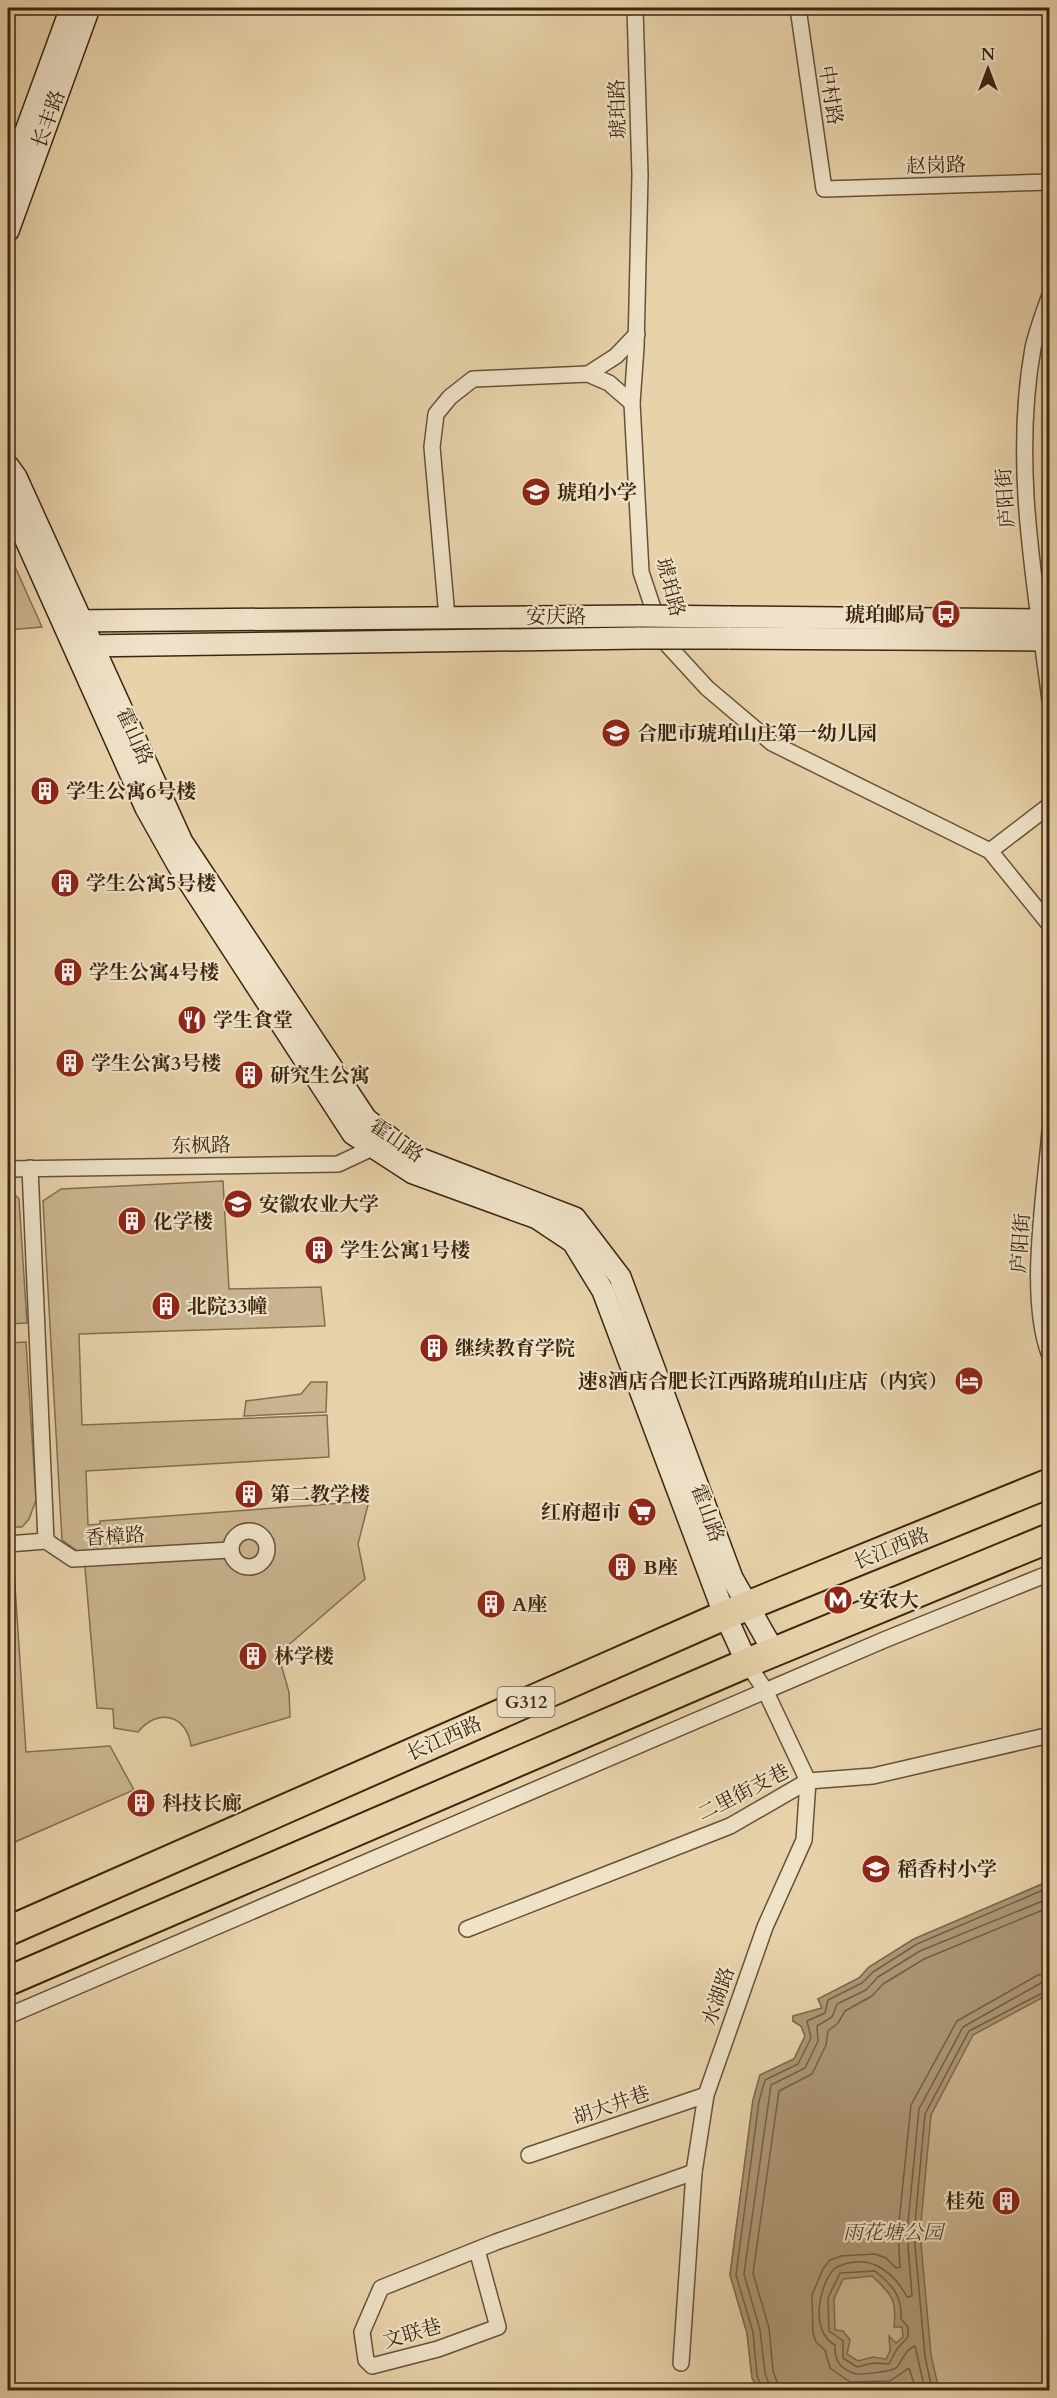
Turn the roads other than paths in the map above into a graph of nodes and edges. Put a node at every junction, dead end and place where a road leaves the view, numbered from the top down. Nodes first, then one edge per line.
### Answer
1 (71, 8) edge
2 (89, 8) edge
3 (635, 8) edge
4 (798, 8) edge
5 (8, 180) edge
6 (1050, 182) edge
7 (824, 189) joint
8 (8, 231) edge
9 (1050, 295) edge
10 (637, 334) junction
11 (588, 374) junction
12 (632, 403) junction
13 (8, 455) edge
14 (12, 472) edge
15 (8, 500) edge
16 (447, 617) junction
17 (72, 621) junction
18 (728, 627) junction
19 (1045, 630) edge
20 (95, 646) junction
21 (74, 647) junction
22 (1050, 700) edge
23 (1050, 805) edge
24 (990, 851) junction
25 (1050, 926) edge
26 (1050, 1131) edge
27 (382, 1143) junction
28 (30, 1168) junction
29 (8, 1169) edge
30 (1050, 1356) edge
31 (1050, 1474) edge
32 (1050, 1483) edge
33 (1050, 1538) edge
34 (46, 1541) junction
35 (8, 1544) edge
36 (230, 1550) dead end
37 (1050, 1574) edge
38 (735, 1607) junction
39 (774, 1652) junction
40 (747, 1663) junction
41 (765, 1690) junction
42 (1050, 1735) edge
43 (808, 1781) junction
44 (8, 1916) edge
45 (467, 1929) dead end
46 (8, 1930) edge
47 (8, 1981) edge
48 (8, 2016) edge
49 (706, 2095) junction
50 (529, 2155) dead end
51 (694, 2172) junction
52 (477, 2250) junction
53 (681, 2363) dead end

1 - 5 main road, 长丰路
2 - 8 main road, 长丰路
3 - 10 street, 琥珀路
4 - 7 street, 中村路
6 - 7 street, 赵岗路
9 - 19 street, 庐阳街
10 - 11 street
10 - 12 street, 琥珀路
11 - 12 street
11 - 16 street
12 - 24 street, 琥珀路
13 - 14 main road, 霍山路
14 - 17 main road, 霍山路
15 - 17 main road, 霍山路
16 - 17 main road, 安庆路
16 - 18 main road, 安庆路, bridge
17 - 20 main road, 霍山路
17 - 21 main road, 霍山路
18 - 19 main road, 安庆路
18 - 20 main road, 安庆路, bridge
19 - 22 street, 庐阳街
20 - 21 main road, 安庆路
20 - 27 main road, 霍山路
21 - 27 main road, 霍山路
23 - 24 street
24 - 25 street
26 - 30 street, 庐阳街
27 - 28 street, 东枫路
27 - 38 main road, 霍山路
28 - 29 street, 东枫路
28 - 34 street
31 - 38 street
32 - 38 highway, 长江西路 / G312
33 - 39 highway, G312
34 - 35 street
34 - 36 street, 香樟路
37 - 41 street
38 - 39 main road, 霍山路
38 - 40 main road, 霍山路
38 - 44 street
38 - 46 highway, 长江西路 / G312
39 - 40 highway, G312
40 - 41 street, 水湖路
40 - 47 highway, G312
41 - 43 street, 水湖路
41 - 48 street
42 - 43 street, 二里街支巷
43 - 45 street, 二里街支巷
43 - 49 street, 水湖路
49 - 50 street, 胡大井巷
49 - 51 street, 水湖路
51 - 52 street, 文联巷
51 - 53 street, 水湖路
52 - 52 street, 文联巷

